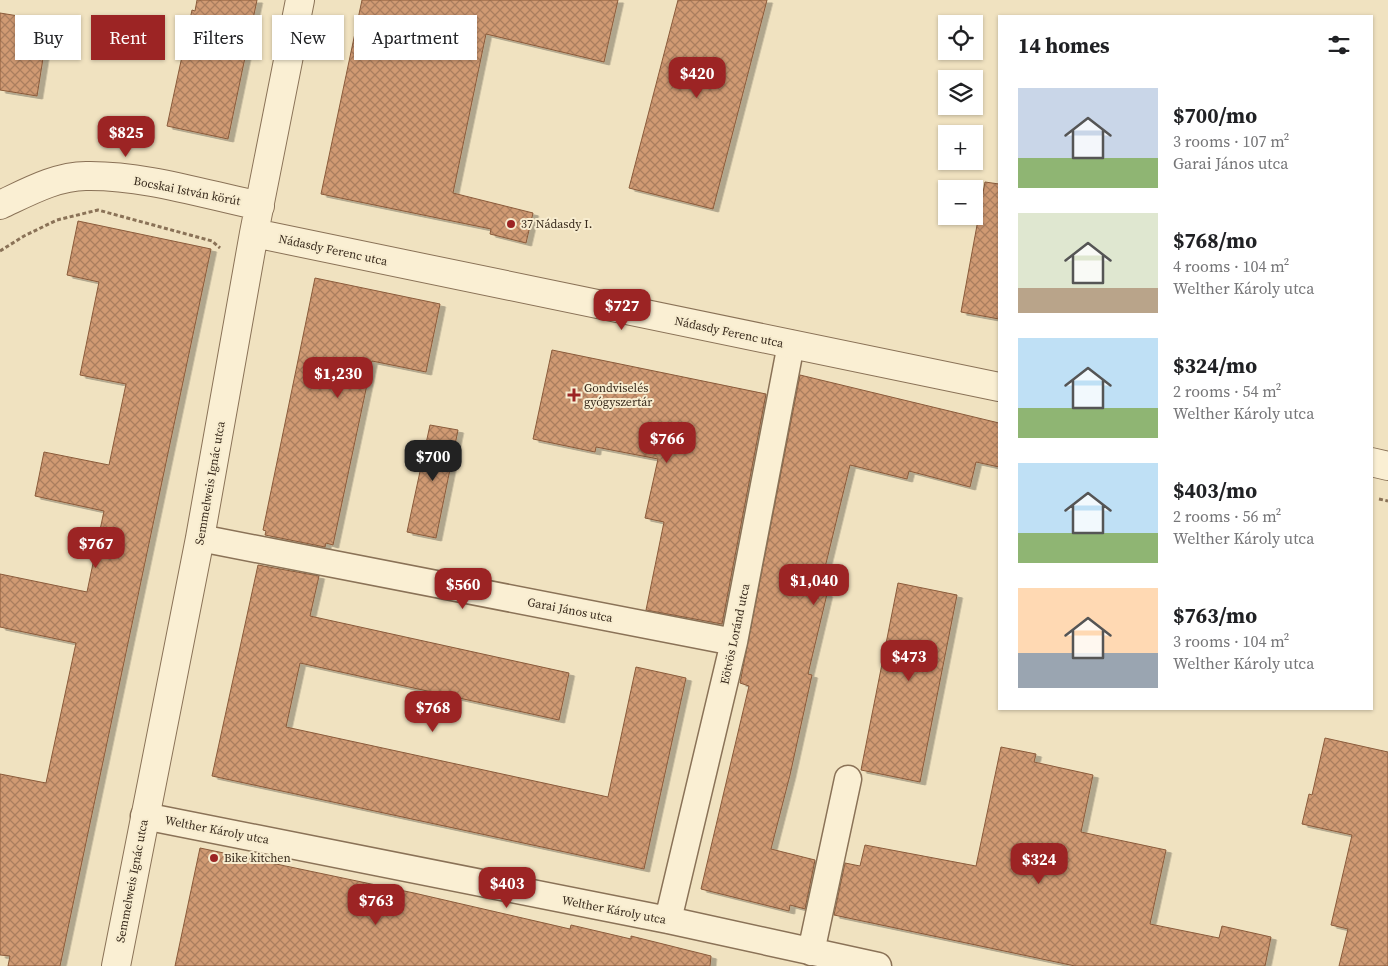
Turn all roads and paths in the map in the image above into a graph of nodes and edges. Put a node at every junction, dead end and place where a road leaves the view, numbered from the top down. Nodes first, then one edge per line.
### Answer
1 (300, 0) edge
2 (0, 205) edge
3 (260, 206) junction
4 (254, 233) junction
5 (791, 344) junction
6 (998, 387) edge
7 (1373, 462) edge
8 (1388, 466) edge
9 (200, 538) junction
10 (734, 642) junction
11 (848, 779) dead end
12 (144, 816) junction
13 (668, 920) junction
14 (811, 952) junction
15 (116, 966) edge
16 (878, 966) edge

1 - 3 street, Semmelweis Ignác utca
2 - 3 street, Bocskai István körút
3 - 4 street, Semmelweis Ignác utca
4 - 5 street, Nádasdy Ferenc utca
4 - 9 street, Semmelweis Ignác utca
5 - 6 street, Nádasdy Ferenc utca
5 - 10 street, Eötvös Loránd utca
7 - 8 street
9 - 10 street, Garai János utca
9 - 12 street, Semmelweis Ignác utca
10 - 13 street, Eötvös Loránd utca
11 - 14 street
12 - 13 street, Welther Károly utca
12 - 15 street, Semmelweis Ignác utca
13 - 14 street, Welther Károly utca
14 - 16 street, Welther Károly utca

